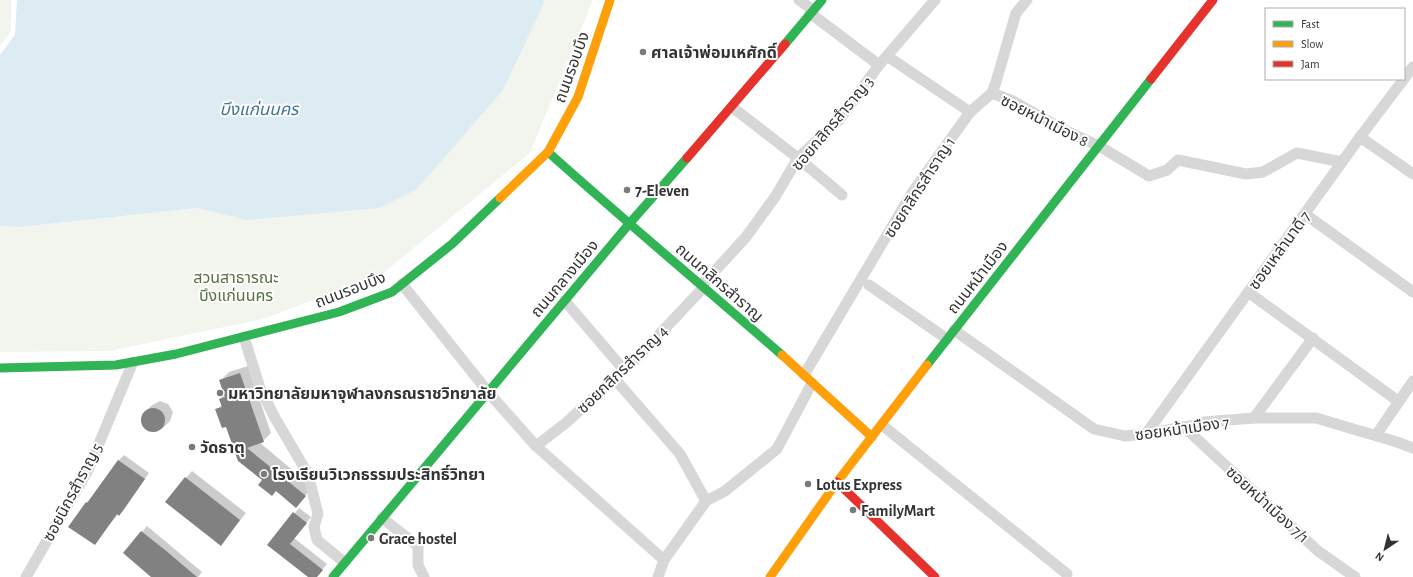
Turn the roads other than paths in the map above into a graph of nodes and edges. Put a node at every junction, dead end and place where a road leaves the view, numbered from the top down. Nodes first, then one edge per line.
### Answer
1 (610, 0) edge
2 (799, 0) edge
3 (822, 0) edge
4 (935, 0) edge
5 (1027, 0) edge
6 (1213, 0) edge
7 (812, 12) junction
8 (887, 56) junction
9 (879, 65) junction
10 (1413, 67) edge
11 (1405, 78) edge
12 (1403, 80) edge
13 (992, 93) junction
14 (732, 107) junction
15 (970, 112) junction
16 (1360, 137) junction
17 (1098, 146) junction
18 (548, 152) junction
19 (798, 158) junction
20 (1342, 162) junction
21 (1413, 174) edge
22 (842, 195) dead end
23 (1305, 214) junction
24 (629, 224) junction
25 (402, 284) junction
26 (868, 285) dead end
27 (703, 286) junction
28 (1248, 292) junction
29 (1413, 292) edge
30 (564, 301) junction
31 (954, 330) junction
32 (244, 337) junction
33 (1313, 338) junction
34 (947, 339) junction
35 (133, 362) junction
36 (0, 368) edge
37 (624, 370) junction
38 (614, 378) junction
39 (808, 379) junction
40 (1413, 381) edge
41 (488, 392) junction
42 (1398, 401) junction
43 (1254, 418) junction
44 (882, 425) junction
45 (1184, 427) junction
46 (1146, 434) junction
47 (1376, 435) junction
48 (872, 437) junction
49 (536, 446) junction
50 (1413, 448) edge
51 (837, 482) junction
52 (706, 501) junction
53 (382, 518) junction
54 (664, 560) junction
55 (344, 562) junction
56 (1067, 574) dead end
57 (773, 576) edge
58 (26, 577) edge
59 (333, 577) edge
60 (424, 577) edge
61 (658, 577) edge
62 (935, 577) edge
63 (1355, 577) edge

1 - 18 street, ถนนรอบบึง
2 - 7 street
3 - 7 street, ถนนกลางเมือง
4 - 8 street, ซอยกสิกรสำราญ 3
5 - 13 street
6 - 17 street, ถนนหน้าเมือง
7 - 9 street
7 - 14 street, ถนนกลางเมือง
8 - 9 street, ซอยกสิกรสำราญ 3
8 - 15 street
9 - 19 street, ซอยกสิกรสำราญ 3
10 - 11 street, ซอยเหล่านาดี 7
12 - 16 street, ซอยเหล่านาดี 7
13 - 15 street, ซอยกสิกรสำราญ 1
13 - 17 street, ซอยหน้าเมือง 8
14 - 19 street
14 - 24 street, ถนนกลางเมือง
15 - 39 street, ซอยกสิกรสำราญ 1
16 - 20 street, ซอยเหล่านาดี 7
16 - 21 street
17 - 20 street, ซอยหน้าเมือง 8
17 - 31 street, ถนนหน้าเมือง
18 - 24 street, ถนนกสิกรสำราญ
18 - 25 street, ถนนรอบบึง
19 - 22 street
19 - 27 street, ซอยกสิกรสำราญ 3
20 - 23 street, ซอยเหล่านาดี 7
23 - 28 street, ซอยเหล่านาดี 7
23 - 29 street
24 - 27 street, ถนนกสิกรสำราญ
24 - 30 street, ถนนกลางเมือง
25 - 32 street, ถนนรอบบึง
25 - 41 street
26 - 34 street
27 - 37 street, ซอยกสิกรสำราญ 4
27 - 39 street, ถนนกสิกรสำราญ
28 - 33 street
28 - 46 street, ซอยเหล่านาดี 7
30 - 37 street
30 - 41 street, ถนนกลางเมือง
31 - 34 street, ถนนหน้าเมือง
31 - 46 street, ซอยหน้าเมือง 7
32 - 35 street, ถนนรอบบึง
32 - 55 street
33 - 42 street
33 - 43 street
34 - 44 street, ถนนหน้าเมือง
35 - 36 street, ถนนรอบบึง
35 - 58 street, ซอยนิกรสำราญ 5
37 - 38 street, ซอยกสิกรสำราญ 4
38 - 49 street, ซอยกสิกรสำราญ 4
38 - 52 street
39 - 48 street, ถนนกสิกรสำราญ
39 - 52 street, ซอยกสิกรสำราญ 1
40 - 42 street
41 - 49 street
41 - 53 street, ถนนกลางเมือง
42 - 47 street
43 - 45 street, ซอยหน้าเมือง 7
43 - 47 street, ซอยหน้าเมือง 7
44 - 48 street, ถนนหน้าเมือง
44 - 56 street
45 - 46 street, ซอยหน้าเมือง 7
45 - 63 street, ซอยหน้าเมือง 7/1
47 - 50 street, ซอยหน้าเมือง 7
48 - 51 street, ถนนหน้าเมือง
49 - 54 street
51 - 57 street, ถนนหน้าเมือง
51 - 62 street
52 - 54 street
53 - 55 street, ถนนกลางเมือง
53 - 60 street
54 - 61 street
55 - 59 street, ถนนกลางเมือง

